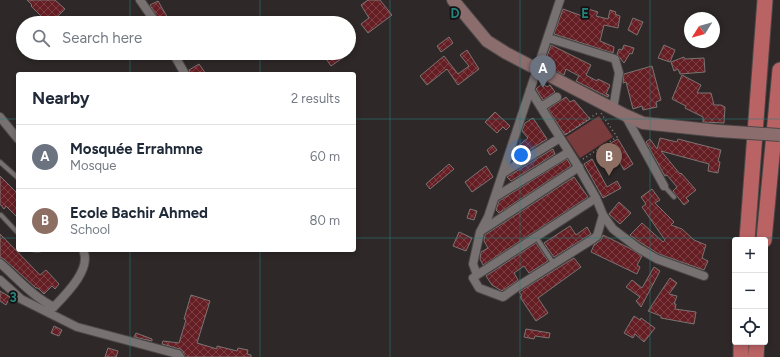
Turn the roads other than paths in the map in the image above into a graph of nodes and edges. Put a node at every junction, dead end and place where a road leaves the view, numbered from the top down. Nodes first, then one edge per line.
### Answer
1 (140, 0) edge
2 (453, 0) edge
3 (560, 0) edge
4 (765, 0) edge
5 (151, 16) edge
6 (548, 38) junction
7 (177, 60) edge
8 (537, 69) junction
9 (780, 70) edge
10 (184, 72) edge
11 (530, 90) junction
12 (557, 97) dead end
13 (541, 107) junction
14 (613, 109) junction
15 (625, 115) junction
16 (0, 117) edge
17 (780, 135) edge
18 (16, 137) edge
19 (560, 138) junction
20 (569, 152) junction
21 (0, 162) edge
22 (577, 165) junction
23 (503, 173) junction
24 (16, 176) edge
25 (664, 186) joint
26 (495, 196) junction
27 (674, 197) dead end
28 (596, 198) junction
29 (1, 215) edge
30 (603, 215) junction
31 (16, 231) edge
32 (480, 232) junction
33 (536, 237) junction
34 (747, 237) edge
35 (764, 237) edge
36 (84, 252) edge
37 (0, 263) edge
38 (554, 264) junction
39 (477, 275) junction
40 (704, 276) dead end
41 (0, 280) edge
42 (52, 310) junction
43 (741, 345) edge
44 (757, 345) edge
45 (180, 357) edge
46 (740, 357) edge
47 (756, 357) edge

1 - 5 street
2 - 8 main road
3 - 6 street
4 - 34 highway
6 - 8 street
6 - 14 street
7 - 10 street
8 - 11 street
8 - 14 main road
9 - 35 highway
11 - 13 street
11 - 23 street
12 - 13 street
13 - 19 street
14 - 15 main road
15 - 17 main road, bridge
15 - 25 street
16 - 18 street
19 - 20 street
19 - 23 street
20 - 22 street
20 - 26 street
21 - 24 lane
22 - 28 street
22 - 32 street
23 - 26 street
25 - 27 lane
26 - 32 street
28 - 30 street
28 - 33 street
29 - 31 lane
30 - 38 street
30 - 40 street
32 - 39 street
33 - 38 lane
33 - 39 street
36 - 42 street
37 - 42 street
38 - 39 street
41 - 42 street
42 - 45 street
43 - 46 highway
44 - 47 highway

